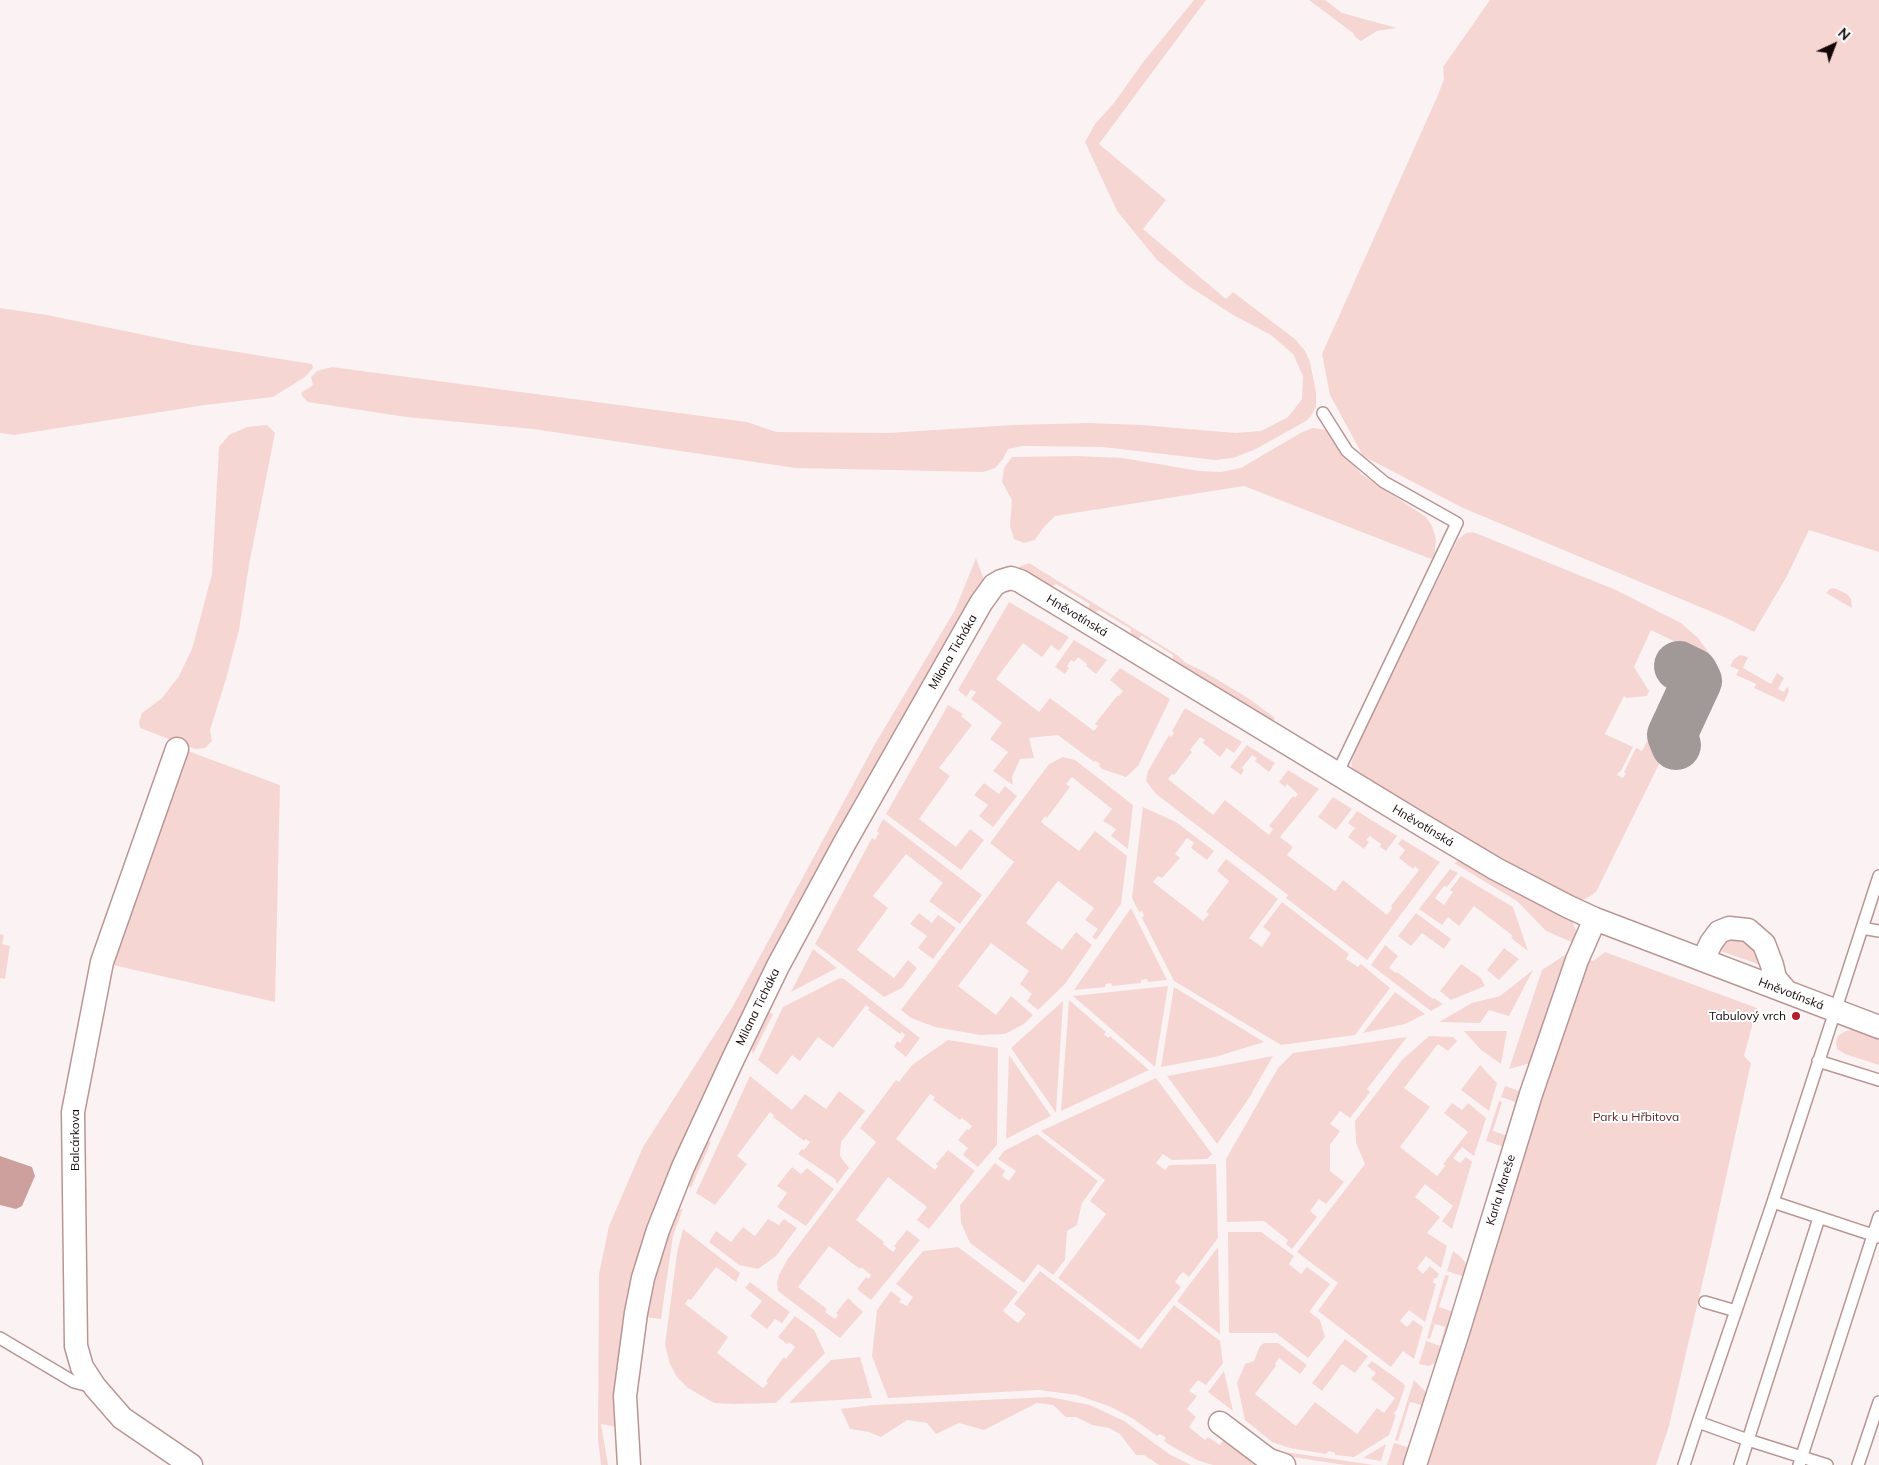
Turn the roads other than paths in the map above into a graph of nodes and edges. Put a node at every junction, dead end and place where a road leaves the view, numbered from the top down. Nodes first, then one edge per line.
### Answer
1 (1323, 413) dead end
2 (994, 584) joint
3 (177, 749) dead end
4 (1337, 774) junction
5 (1879, 876) edge
6 (1595, 918) junction
7 (1862, 928) junction
8 (1879, 931) edge
9 (1703, 960) junction
10 (1786, 991) junction
11 (1834, 1010) junction
12 (1879, 1027) edge
13 (1818, 1062) junction
14 (1879, 1080) edge
15 (1773, 1202) junction
16 (1879, 1217) edge
17 (1819, 1218) junction
18 (1876, 1236) edge
19 (1705, 1302) dead end
20 (1736, 1311) junction
21 (0, 1338) edge
22 (95, 1387) junction
23 (1879, 1402) edge
24 (1698, 1422) junction
25 (1220, 1423) dead end
26 (1748, 1440) junction
27 (1800, 1461) edge
28 (191, 1465) edge
29 (628, 1465) edge
30 (1284, 1465) edge
31 (1416, 1465) edge
32 (1684, 1465) edge
33 (1740, 1465) edge
34 (1827, 1465) edge
35 (1858, 1465) edge

1 - 4 lane
2 - 4 street, Hněvotínská
2 - 29 street, Milana Ticháka
3 - 22 street, Balcárkova
4 - 6 street, Hněvotínská
5 - 7 lane
6 - 9 street, Hněvotínská
6 - 31 street, Karla Mareše
7 - 8 lane
7 - 11 lane
9 - 10 street, Hněvotínská
9 - 10 street
10 - 11 street, Hněvotínská
11 - 12 street, Hněvotínská
11 - 13 lane
13 - 14 lane
13 - 15 lane
15 - 17 lane
15 - 20 lane
16 - 18 lane
17 - 18 lane
17 - 26 lane
18 - 27 lane
19 - 20 lane
20 - 24 lane
21 - 22 lane
22 - 28 street, Balcárkova
23 - 35 lane
24 - 26 lane
24 - 32 lane
25 - 30 street
26 - 27 lane
26 - 33 lane
27 - 34 lane

